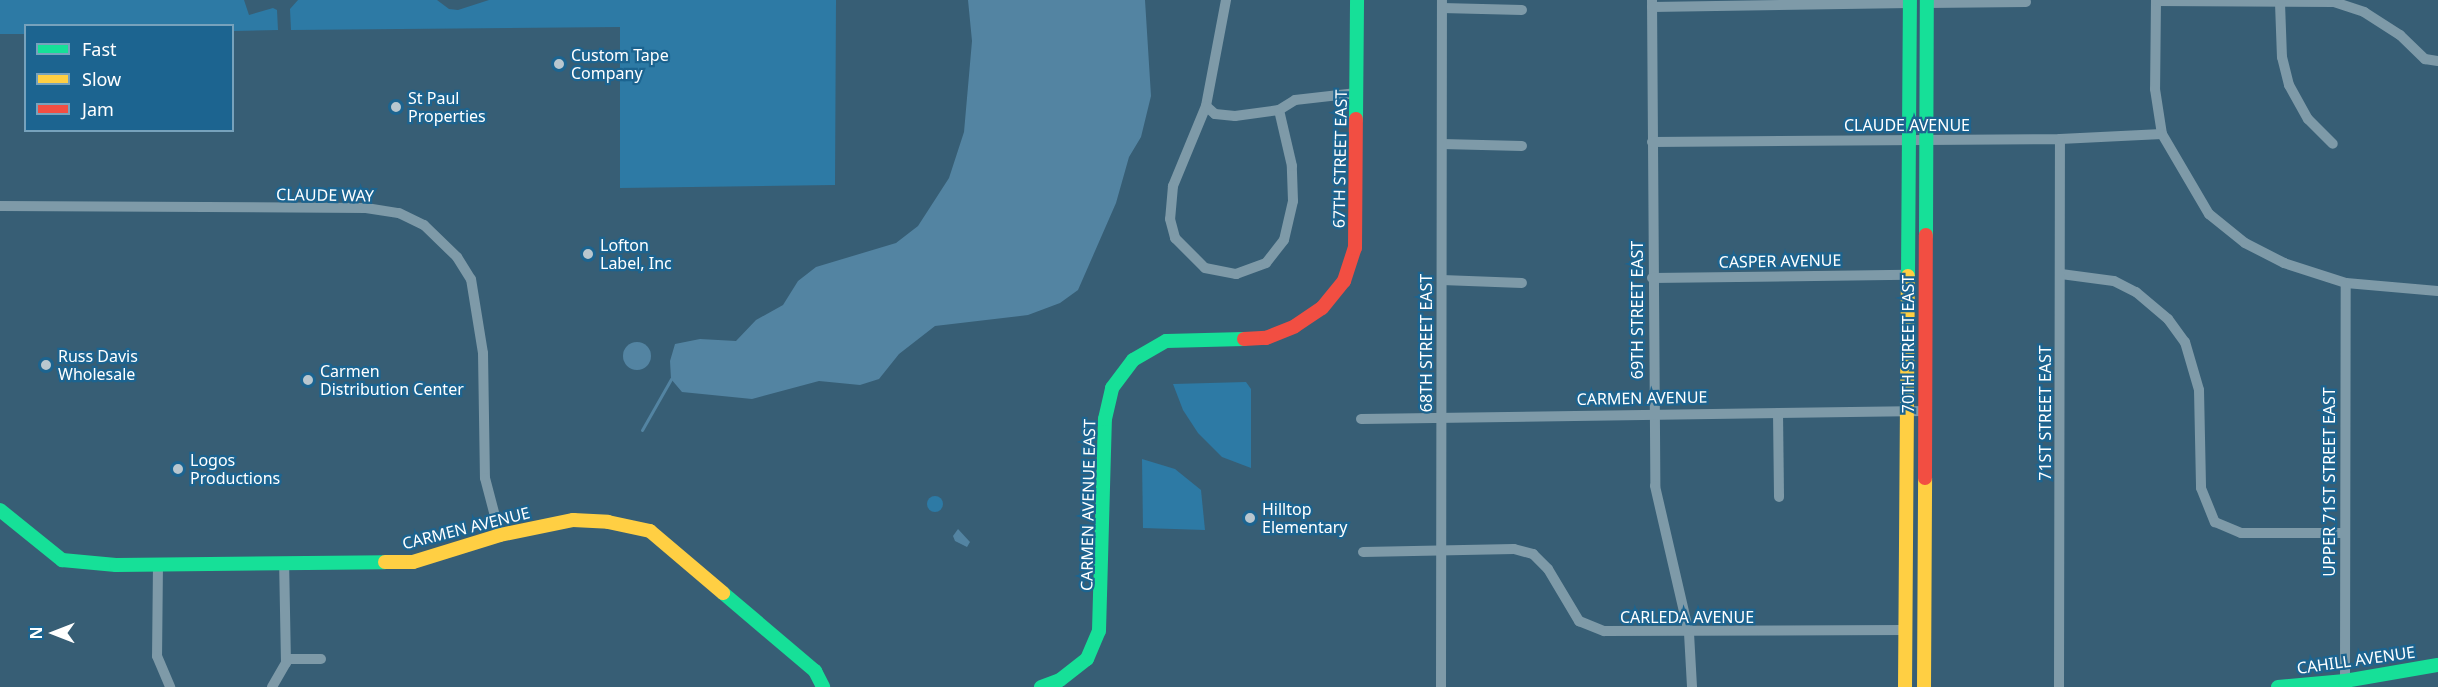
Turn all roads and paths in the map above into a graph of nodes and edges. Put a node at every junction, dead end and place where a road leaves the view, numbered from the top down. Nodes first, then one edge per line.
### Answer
1 (1226, 0) edge
2 (1358, 0) edge
3 (1927, 1) edge
4 (2156, 1) edge
5 (1910, 2) edge
6 (2026, 2) dead end
7 (2280, 3) junction
8 (1442, 4) edge
9 (1652, 4) edge
10 (1521, 10) dead end
11 (2438, 61) edge
12 (1357, 93) junction
13 (1206, 106) junction
14 (1279, 110) junction
15 (2162, 134) junction
16 (2060, 139) junction
17 (1909, 140) junction
18 (1924, 140) junction
19 (1652, 142) junction
20 (1442, 144) junction
21 (2333, 144) dead end
22 (1522, 146) dead end
23 (0, 206) edge
24 (2061, 274) junction
25 (1908, 275) junction
26 (1652, 278) junction
27 (1442, 280) junction
28 (1521, 283) dead end
29 (2346, 283) junction
30 (2438, 291) edge
31 (1322, 308) joint
32 (1908, 411) junction
33 (1924, 411) junction
34 (1778, 413) junction
35 (1652, 415) junction
36 (1441, 417) junction
37 (1361, 419) dead end
38 (1779, 497) dead end
39 (0, 510) edge
40 (2343, 534) junction
41 (500, 535) junction
42 (1441, 549) junction
43 (1363, 552) dead end
44 (284, 563) junction
45 (159, 564) junction
46 (1905, 630) junction
47 (1689, 633) junction
48 (286, 659) junction
49 (321, 659) dead end
50 (2438, 665) edge
51 (2345, 681) junction
52 (170, 687) edge
53 (272, 687) edge
54 (823, 687) edge
55 (1041, 687) edge
56 (1441, 687) edge
57 (1692, 687) edge
58 (1905, 687) edge
59 (1924, 687) edge
60 (2059, 687) edge
61 (2278, 687) edge

1 - 13 street
2 - 12 street, 67TH STREET EAST
3 - 6 street
3 - 18 street, 70TH STREET EAST
4 - 7 street
4 - 15 street
5 - 9 street
5 - 17 street, 70TH STREET EAST
7 - 11 street
7 - 21 street
8 - 10 street
8 - 20 street, 68TH STREET EAST
9 - 19 street, 69TH STREET EAST
12 - 14 street
12 - 31 street, 67TH STREET EAST
13 - 14 street
13 - 14 street
15 - 16 street, CLAUDE AVENUE
15 - 29 street
16 - 18 street, CLAUDE AVENUE
16 - 24 street, 71ST STREET EAST
17 - 18 street, CLAUDE AVENUE
17 - 19 street, CLAUDE AVENUE
17 - 25 street, 70TH STREET EAST
18 - 33 street, 70TH STREET EAST
19 - 26 street, 69TH STREET EAST
20 - 22 street
20 - 27 street, 68TH STREET EAST
23 - 41 street, CLAUDE WAY
24 - 40 street
24 - 60 street, 71ST STREET EAST
25 - 26 street, CASPER AVENUE
25 - 32 street, 70TH STREET EAST
26 - 35 street, 69TH STREET EAST
27 - 28 street
27 - 36 street, 68TH STREET EAST
29 - 30 street
29 - 40 street, UPPER 71ST STREET EAST
31 - 55 street, CARMEN AVENUE EAST
32 - 33 street, CARMEN AVENUE
32 - 34 street, CARMEN AVENUE
32 - 46 street, 70TH STREET EAST
33 - 59 street, 70TH STREET EAST
34 - 35 street, CARMEN AVENUE
34 - 38 street
35 - 36 street, CARMEN AVENUE
35 - 47 street, 69TH STREET EAST
36 - 37 street, CARMEN AVENUE
36 - 42 street, 68TH STREET EAST
39 - 45 street, CARMEN AVENUE
40 - 51 street, UPPER 71ST STREET EAST
41 - 44 street, CARMEN AVENUE
41 - 54 street, CARMEN AVENUE
42 - 43 street, CARLEDA AVENUE
42 - 47 street, CARLEDA AVENUE
42 - 56 street, 68TH STREET EAST
44 - 45 street, CARMEN AVENUE
44 - 48 street
45 - 52 street
46 - 47 street, CARLEDA AVENUE
46 - 58 street, 70TH STREET EAST
47 - 57 street, 69TH STREET EAST
48 - 49 street
48 - 53 street
50 - 51 street, CAHILL AVENUE
51 - 61 street, CAHILL AVENUE

